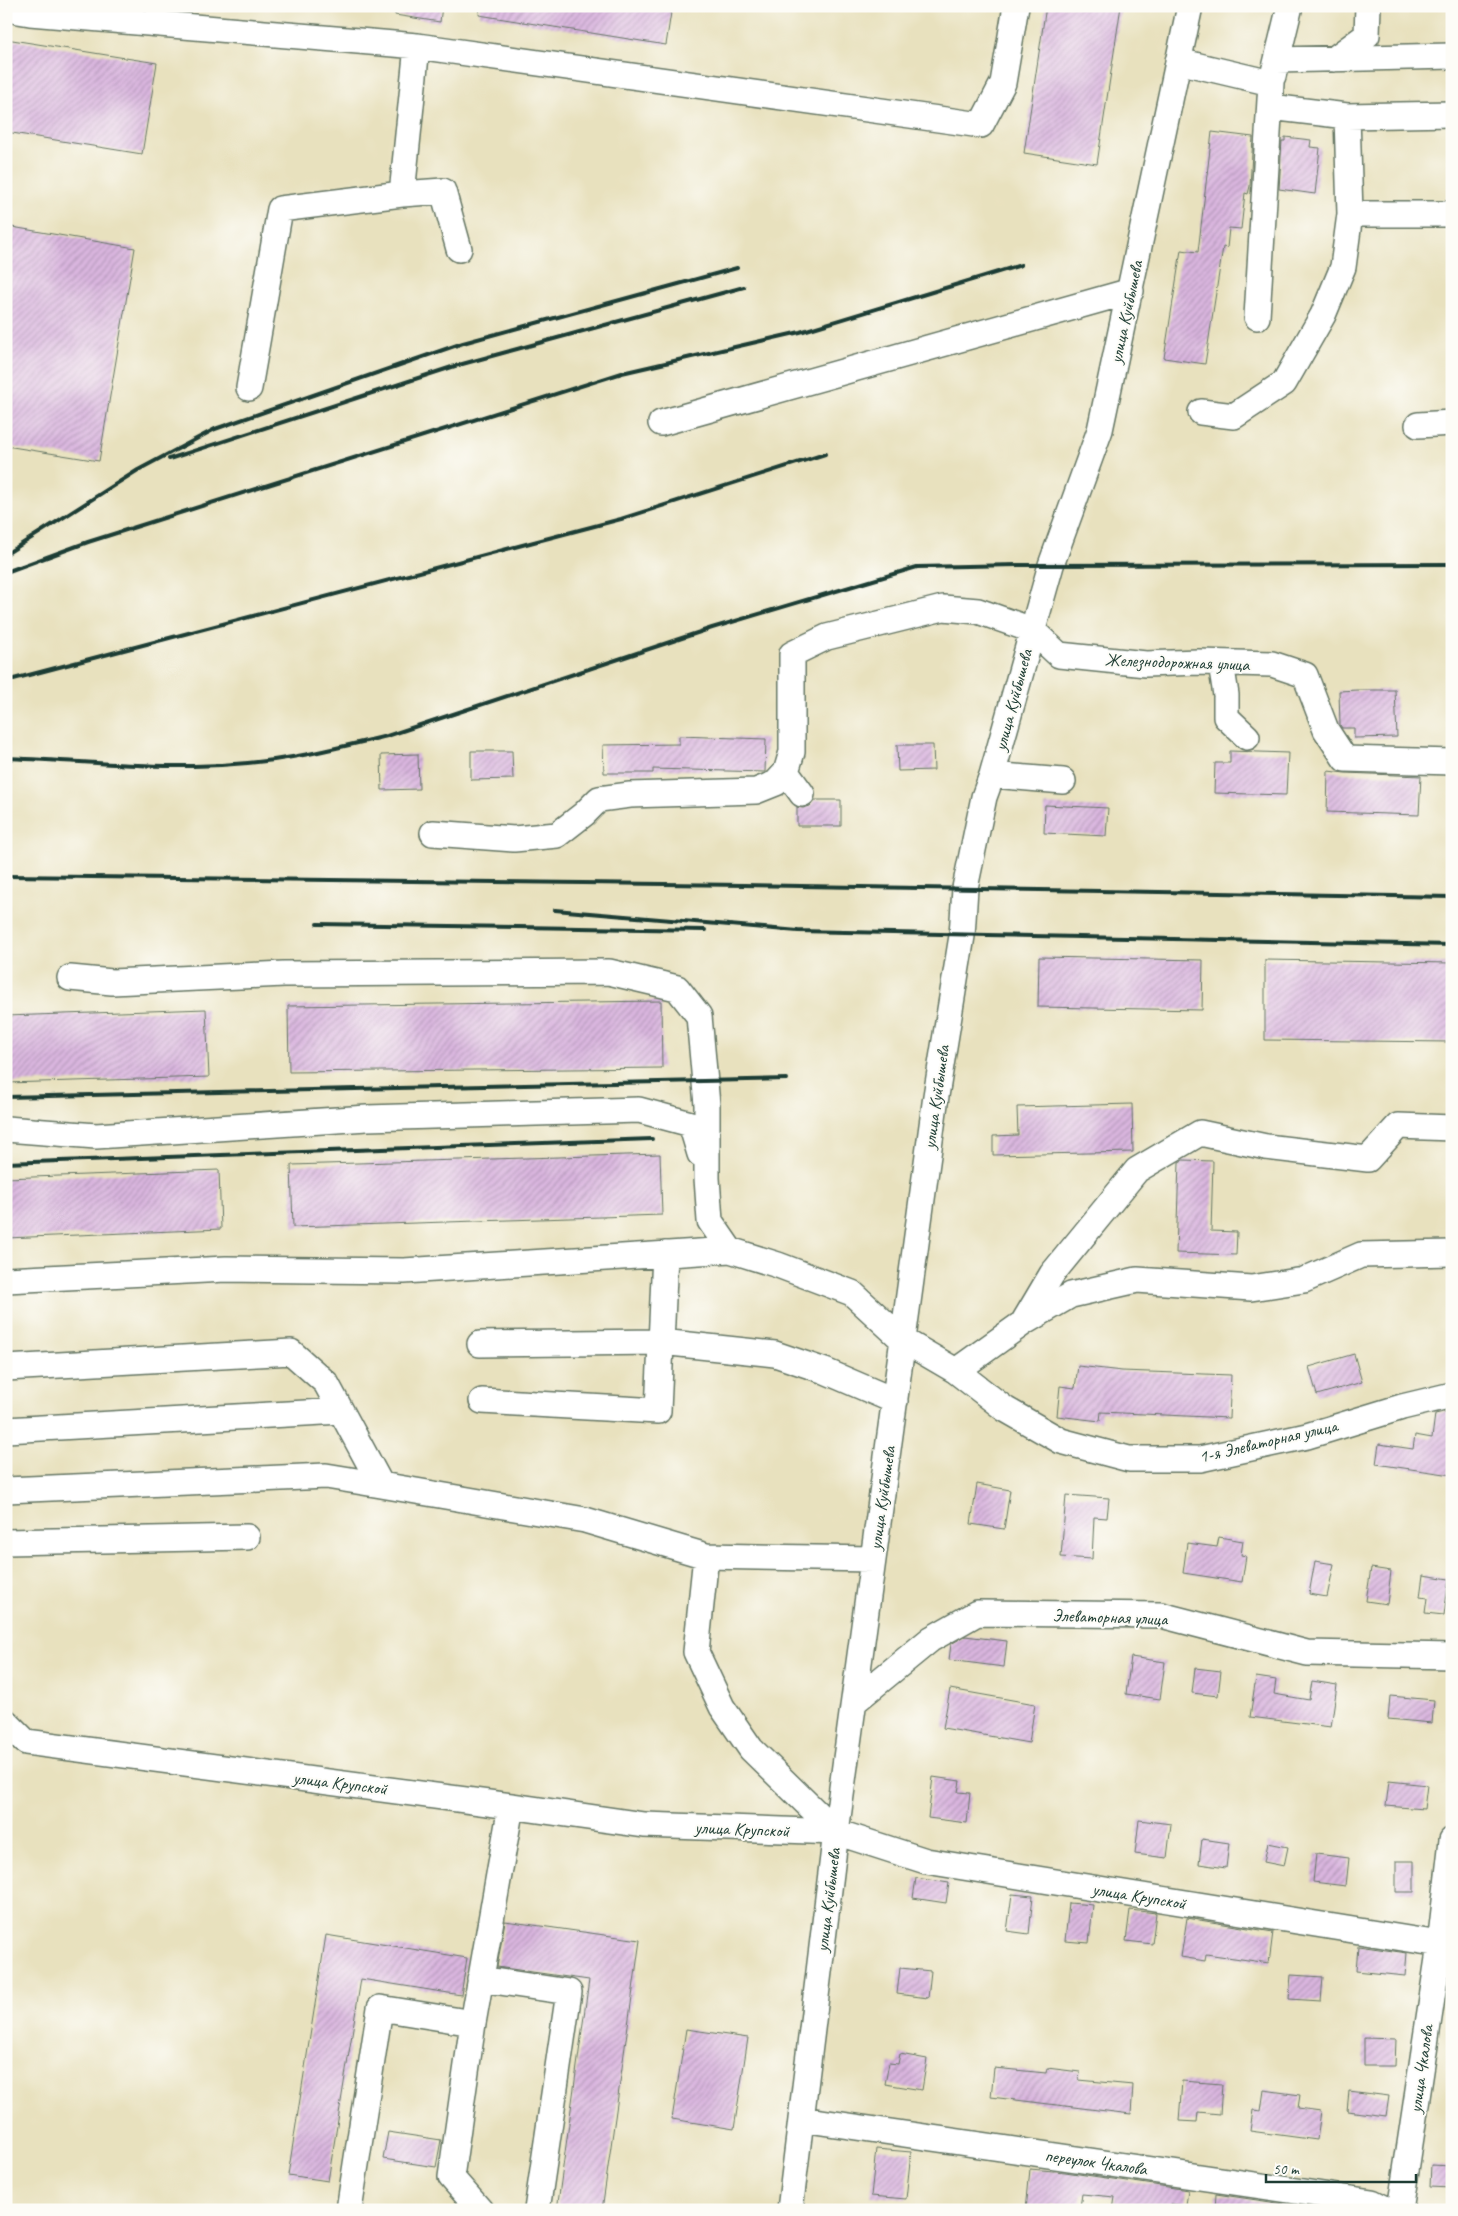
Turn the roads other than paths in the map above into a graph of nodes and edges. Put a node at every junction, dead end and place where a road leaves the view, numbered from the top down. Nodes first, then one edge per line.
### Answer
1 (1016, 6) edge
2 (1190, 6) edge
3 (1290, 6) edge
4 (1368, 6) edge
5 (6, 9) edge
6 (417, 46) junction
7 (1452, 56) edge
8 (1334, 59) junction
9 (1178, 62) junction
10 (1272, 83) junction
11 (1452, 114) edge
12 (1348, 116) junction
13 (402, 194) junction
14 (1350, 214) junction
15 (1452, 214) edge
16 (459, 249) dead end
17 (1131, 291) junction
18 (1257, 317) dead end
19 (249, 388) dead end
20 (1201, 412) dead end
21 (661, 422) dead end
22 (1452, 423) edge
23 (1418, 424) dead end
24 (1032, 630) junction
25 (1221, 663) junction
26 (1247, 736) dead end
27 (1452, 762) edge
28 (786, 772) junction
29 (992, 774) junction
30 (1063, 781) dead end
31 (802, 794) dead end
32 (433, 833) dead end
33 (70, 978) dead end
34 (6, 1128) edge
35 (1452, 1128) edge
36 (707, 1178) junction
37 (730, 1250) junction
38 (1452, 1253) edge
39 (665, 1254) junction
40 (6, 1280) edge
41 (1023, 1323) junction
42 (903, 1340) junction
43 (661, 1342) junction
44 (480, 1344) dead end
45 (6, 1368) edge
46 (956, 1371) junction
47 (1452, 1395) edge
48 (482, 1401) dead end
49 (895, 1401) junction
50 (341, 1411) junction
51 (6, 1430) edge
52 (381, 1485) junction
53 (6, 1490) edge
54 (247, 1537) dead end
55 (6, 1542) edge
56 (706, 1556) junction
57 (873, 1559) junction
58 (1452, 1656) edge
59 (854, 1702) junction
60 (6, 1722) edge
61 (511, 1806) junction
62 (836, 1832) junction
63 (1452, 1840) edge
64 (1446, 1945) edge
65 (480, 1979) junction
66 (473, 2023) junction
67 (801, 2119) junction
68 (349, 2210) edge
69 (480, 2210) edge
70 (537, 2210) edge
71 (790, 2210) edge
72 (1388, 2210) edge
73 (1400, 2210) edge

1 - 6 street
2 - 9 street, улица Куйбышева
3 - 10 street
4 - 8 street
5 - 6 street
6 - 13 street
7 - 8 street
8 - 10 street
9 - 10 street
9 - 17 street, улица Куйбышева
10 - 12 street
10 - 18 street
11 - 12 street
12 - 14 street
13 - 16 street
13 - 19 street
14 - 15 street
14 - 20 street
17 - 21 street
17 - 24 street, улица Куйбышева
22 - 23 street
24 - 25 street, Железнодорожная улица
24 - 28 street, Железнодорожная улица
24 - 29 street, улица Куйбышева
25 - 26 street
25 - 27 street, Железнодорожная улица
28 - 31 street
28 - 32 street
29 - 30 street
29 - 42 street, улица Куйбышева
33 - 36 street
34 - 36 street
35 - 41 street
36 - 37 street
37 - 39 street
37 - 42 street, 1-я Элеваторная улица
38 - 41 street
39 - 40 street
39 - 43 street
41 - 46 street
42 - 46 street, 1-я Элеваторная улица
42 - 49 street, улица Куйбышева
43 - 44 street
43 - 48 street
43 - 49 street
45 - 50 street
46 - 47 street, 1-я Элеваторная улица
49 - 57 street, улица Куйбышева
50 - 51 street
50 - 52 street
52 - 53 street
52 - 56 street
54 - 55 street
56 - 57 street
56 - 62 street
57 - 59 street, улица Куйбышева
58 - 59 street, Элеваторная улица
59 - 62 street, улица Куйбышева
60 - 61 street, улица Крупской
61 - 62 street, улица Крупской
61 - 65 street
62 - 64 street, улица Крупской
62 - 67 street, улица Куйбышева
63 - 64 street, улица Чкалова
64 - 73 street, улица Чкалова
65 - 66 street
65 - 70 street
66 - 68 street
66 - 69 street
67 - 71 street, улица Куйбышева
67 - 72 street, переулок Чкалова

